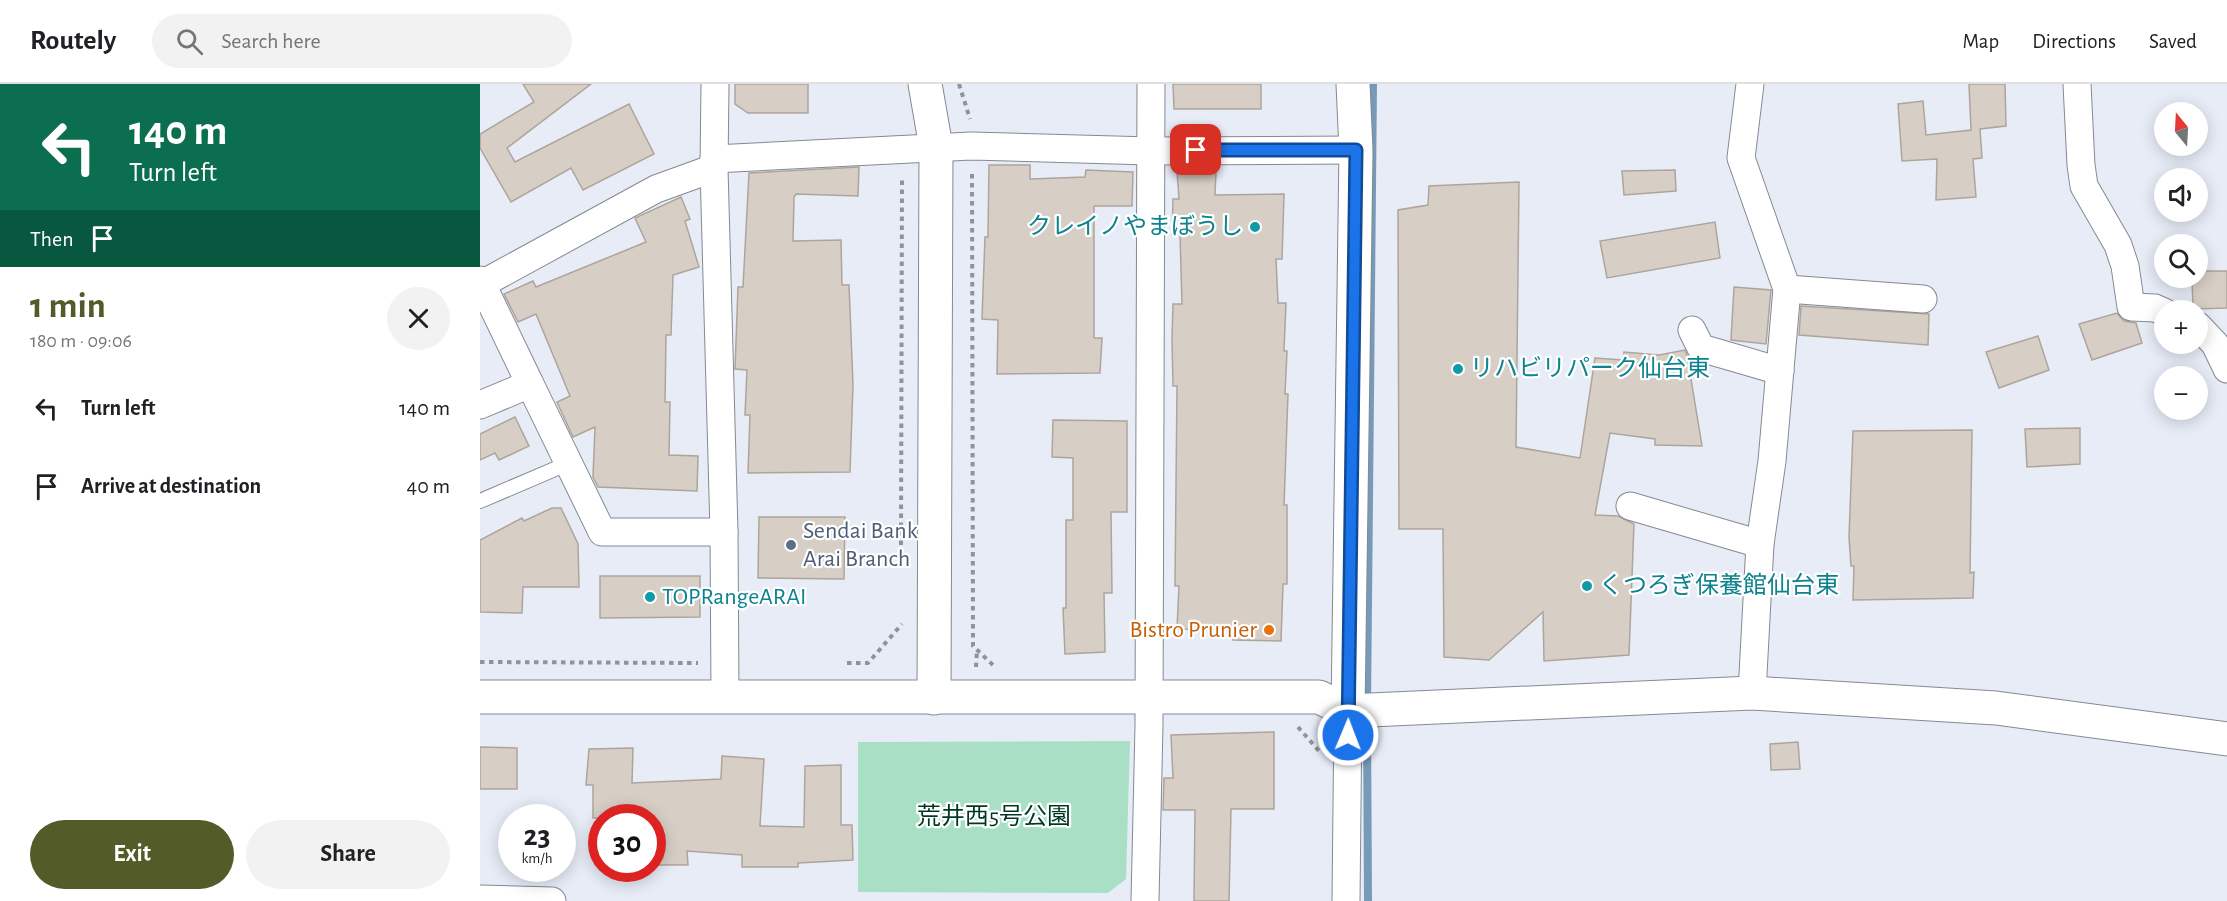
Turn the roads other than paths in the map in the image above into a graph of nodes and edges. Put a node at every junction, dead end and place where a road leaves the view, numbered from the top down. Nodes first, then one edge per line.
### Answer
1 (715, 84) edge
2 (925, 84) edge
3 (1151, 84) edge
4 (1353, 84) edge
5 (1750, 84) edge
6 (2077, 84) edge
7 (936, 147) junction
8 (1356, 150) junction
9 (1151, 151) junction
10 (714, 163) junction
11 (481, 282) edge
12 (1787, 289) junction
13 (1923, 299) dead end
14 (2154, 308) edge
15 (1692, 330) dead end
16 (2208, 337) edge
17 (2227, 369) edge
18 (1780, 371) junction
19 (530, 384) junction
20 (480, 405) edge
21 (569, 463) junction
22 (480, 501) edge
23 (1630, 506) dead end
24 (724, 532) junction
25 (1760, 544) junction
26 (1752, 693) junction
27 (1149, 696) junction
28 (725, 697) junction
29 (480, 698) edge
30 (934, 698) junction
31 (1361, 711) junction
32 (2227, 739) edge
33 (480, 899) edge
34 (552, 901) edge
35 (1145, 901) edge
36 (1346, 901) edge

1 - 10 street
2 - 7 street
3 - 9 street
4 - 8 street
5 - 12 street
6 - 14 street
7 - 9 street
7 - 10 street
7 - 30 street
8 - 9 street
8 - 31 street
9 - 27 street
10 - 11 street
10 - 24 street
11 - 19 street
12 - 13 street
12 - 18 street
15 - 18 street
16 - 17 street
18 - 25 street
19 - 20 street
19 - 21 street
21 - 22 lane
21 - 24 street
23 - 25 street
24 - 28 street
25 - 26 street
26 - 31 street
26 - 32 street
27 - 30 street
27 - 31 street
27 - 35 street
28 - 29 street
28 - 30 street
31 - 36 street
33 - 34 street

